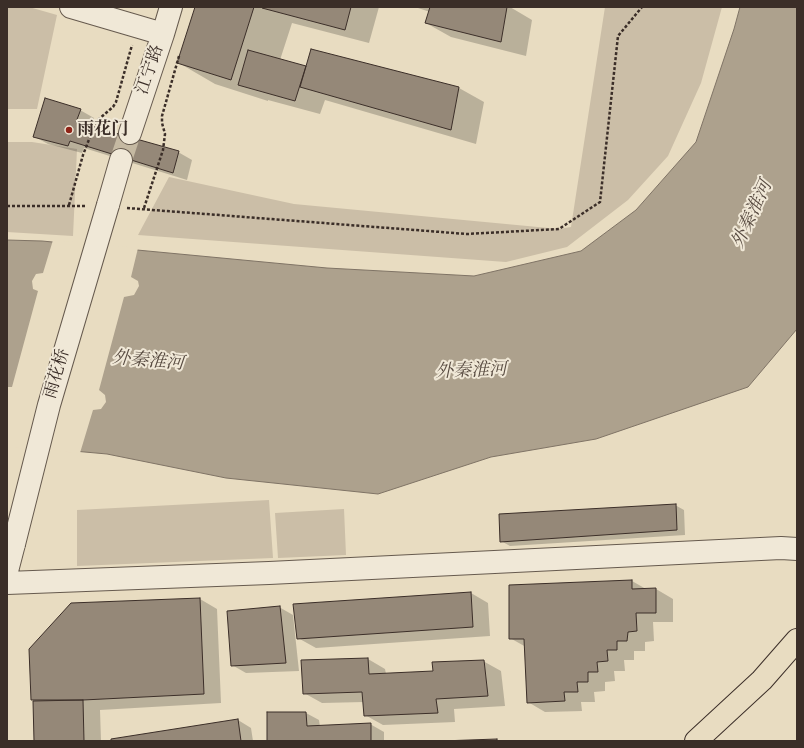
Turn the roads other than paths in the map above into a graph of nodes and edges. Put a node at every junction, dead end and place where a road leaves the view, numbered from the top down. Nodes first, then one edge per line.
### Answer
1 (71, 7) edge
2 (171, 7) edge
3 (163, 34) junction
4 (130, 133) tunnel mouth
5 (121, 160) tunnel mouth
6 (797, 549) edge
7 (7, 571) edge
8 (7, 583) edge
9 (797, 640) edge
10 (696, 741) edge

1 - 3 street
2 - 3 street, 江宁路
3 - 4 street, 江宁路
5 - 7 street, 雨花桥, bridge
6 - 8 street
9 - 10 highway

